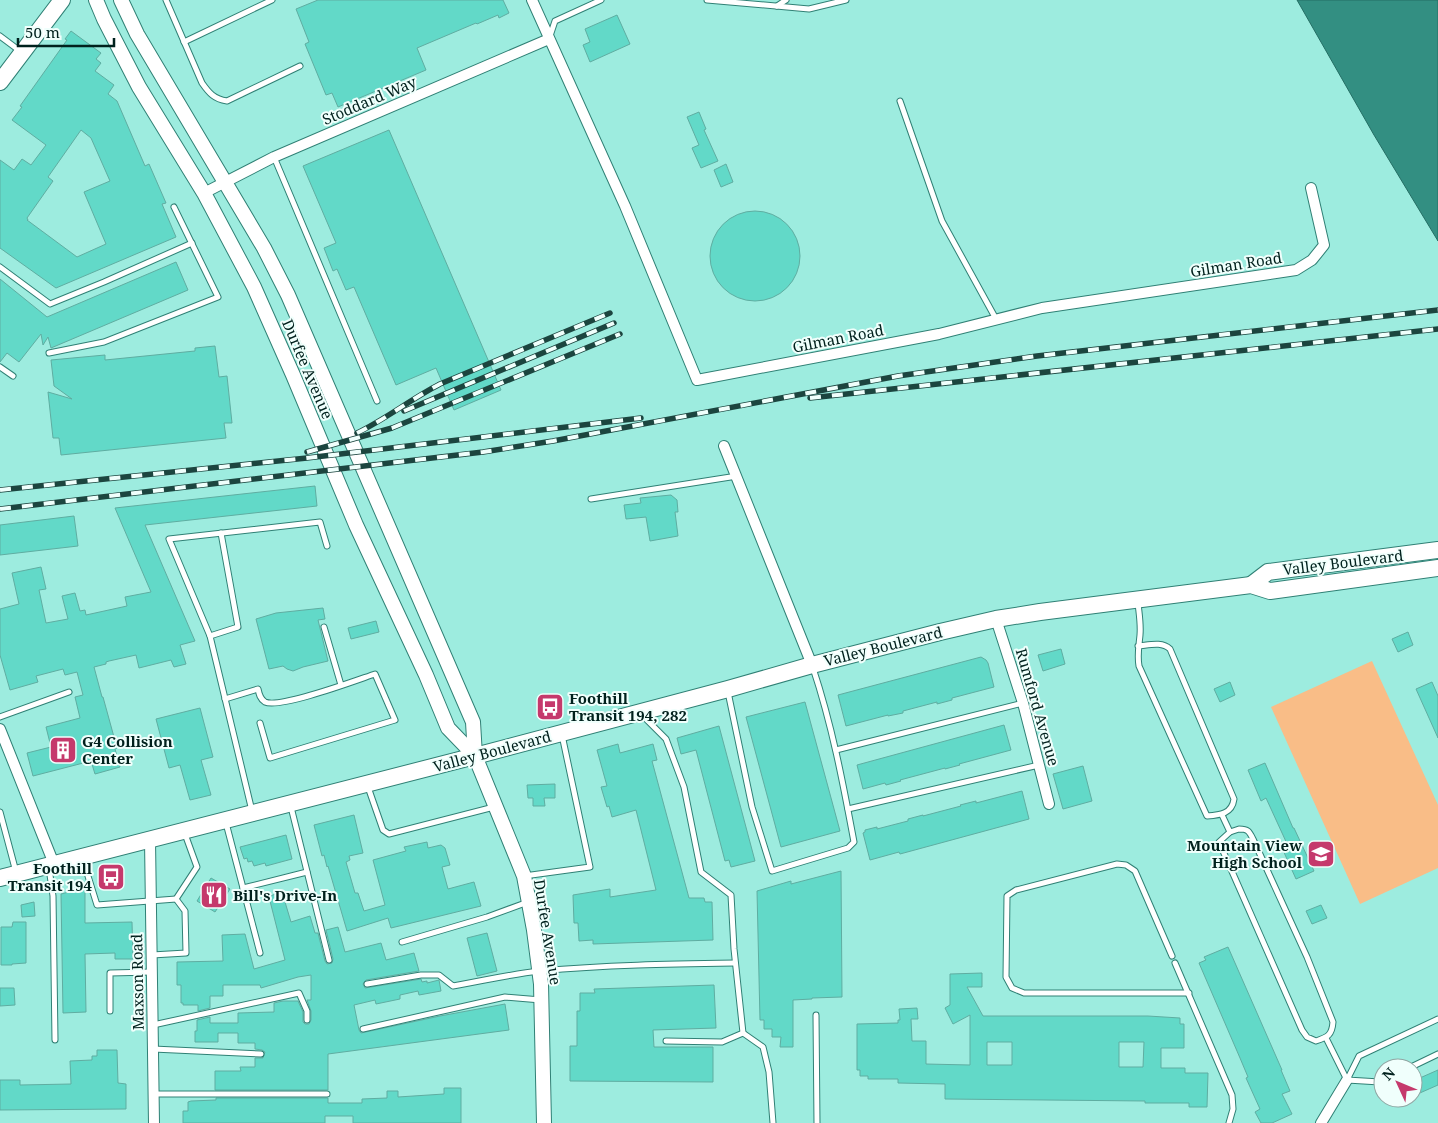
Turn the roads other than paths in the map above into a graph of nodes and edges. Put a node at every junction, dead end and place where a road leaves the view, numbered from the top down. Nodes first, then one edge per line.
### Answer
1 (62, 0) edge
2 (96, 0) edge
3 (121, 0) edge
4 (166, 0) edge
5 (272, 0) edge
6 (532, 0) edge
7 (600, 0) edge
8 (707, 0) edge
9 (786, 0) edge
10 (846, 0) edge
11 (745, 2) edge
12 (585, 3) edge
13 (777, 6) junction
14 (0, 36) edge
15 (549, 39) junction
16 (184, 42) junction
17 (22, 53) junction
18 (300, 66) dead end
19 (0, 82) edge
20 (900, 101) dead end
21 (274, 157) junction
22 (225, 183) junction
23 (1311, 188) dead end
24 (204, 193) junction
25 (174, 207) dead end
26 (192, 243) junction
27 (0, 267) edge
28 (996, 320) junction
29 (49, 353) dead end
30 (0, 368) edge
31 (13, 376) dead end
32 (377, 401) dead end
33 (724, 446) dead end
34 (737, 476) junction
35 (591, 499) dead end
36 (221, 533) junction
37 (327, 546) dead end
38 (1438, 550) edge
39 (1438, 568) edge
40 (1251, 585) junction
41 (1138, 600) junction
42 (996, 619) junction
43 (324, 627) dead end
44 (210, 636) junction
45 (1138, 646) junction
46 (812, 665) junction
47 (340, 685) junction
48 (728, 689) junction
49 (69, 692) dead end
50 (225, 699) junction
51 (1023, 703) junction
52 (638, 712) junction
53 (0, 717) edge
54 (260, 723) dead end
55 (0, 729) edge
56 (561, 732) junction
57 (836, 750) junction
58 (475, 756) junction
59 (1039, 765) junction
60 (367, 784) junction
61 (290, 804) junction
62 (1049, 804) dead end
63 (495, 807) junction
64 (848, 809) junction
65 (0, 812) edge
66 (252, 813) junction
67 (1222, 815) junction
68 (226, 820) junction
69 (184, 831) junction
70 (1230, 832) junction
71 (150, 840) junction
72 (82, 856) junction
73 (51, 864) junction
74 (307, 872) junction
75 (16, 874) junction
76 (524, 876) junction
77 (0, 878) edge
78 (243, 888) junction
79 (176, 899) junction
80 (151, 901) junction
81 (529, 902) junction
82 (402, 942) dead end
83 (260, 953) dead end
84 (152, 954) junction
85 (1172, 956) dead end
86 (329, 960) dead end
87 (735, 963) junction
88 (1176, 963) dead end
89 (540, 971) junction
90 (152, 972) junction
91 (367, 984) dead end
92 (1189, 993) junction
93 (542, 1000) junction
94 (110, 1011) dead end
95 (816, 1016) dead end
96 (1438, 1019) edge
97 (307, 1020) dead end
98 (153, 1025) junction
99 (363, 1029) dead end
100 (743, 1033) junction
101 (1326, 1038) junction
102 (55, 1040) dead end
103 (666, 1041) dead end
104 (153, 1049) junction
105 (261, 1054) dead end
106 (1438, 1054) edge
107 (1423, 1061) edge
108 (1347, 1080) junction
109 (1373, 1082) edge
110 (154, 1094) junction
111 (327, 1094) dead end
112 (154, 1123) edge
113 (544, 1123) edge
114 (773, 1123) edge
115 (817, 1123) edge
116 (1228, 1123) edge
117 (1321, 1123) edge

1 - 17 main road
2 - 24 main road, Durfee Avenue
3 - 22 main road, Durfee Avenue
4 - 16 lane
5 - 16 lane
6 - 15 street, Gilman Road
7 - 12 lane
8 - 11 lane
9 - 13 lane
10 - 13 lane
11 - 13 lane
12 - 15 lane
14 - 17 lane
15 - 21 street, Stoddard Way
15 - 28 street, Gilman Road
16 - 18 lane
17 - 19 main road
20 - 28 lane
21 - 22 street, Stoddard Way
21 - 32 lane
22 - 24 street, Stoddard Way
22 - 58 main road, Durfee Avenue
23 - 28 street, Gilman Road
24 - 58 main road, Durfee Avenue
25 - 26 lane
26 - 27 lane
26 - 29 lane
30 - 31 lane
33 - 34 street
34 - 35 lane
34 - 46 street
36 - 37 lane
36 - 44 lane
36 - 44 lane
38 - 40 main road, Valley Boulevard
39 - 40 main road, Valley Boulevard
40 - 41 main road, Valley Boulevard
41 - 42 main road, Valley Boulevard
41 - 45 lane
42 - 46 main road, Valley Boulevard
42 - 51 street, Rumford Avenue
43 - 47 lane
44 - 50 lane
45 - 67 lane
45 - 67 lane
46 - 48 main road, Valley Boulevard
46 - 57 lane
47 - 50 lane
47 - 54 lane
48 - 52 main road, Valley Boulevard
48 - 64 lane
49 - 53 lane
50 - 66 lane
51 - 57 lane
51 - 59 street, Rumford Avenue
52 - 56 main road, Valley Boulevard
52 - 87 lane
55 - 73 street
56 - 58 main road, Valley Boulevard
56 - 76 lane
57 - 64 lane
58 - 60 main road, Valley Boulevard
58 - 63 main road, Durfee Avenue
59 - 62 street, Rumford Avenue
59 - 64 lane
60 - 61 main road, Valley Boulevard
60 - 63 lane
61 - 66 main road, Valley Boulevard
61 - 74 lane
63 - 76 main road, Durfee Avenue
65 - 75 lane
66 - 68 main road, Valley Boulevard
67 - 70 lane
68 - 69 main road, Valley Boulevard
68 - 78 lane
69 - 71 main road, Valley Boulevard
69 - 79 lane
70 - 101 lane
70 - 101 lane
71 - 72 main road, Valley Boulevard
71 - 80 street, Maxson Road
72 - 73 main road, Valley Boulevard
72 - 80 lane
73 - 75 main road, Valley Boulevard
73 - 102 lane
74 - 78 lane
74 - 86 lane
75 - 77 main road, Valley Boulevard
76 - 81 main road, Durfee Avenue
78 - 83 lane
79 - 80 lane
79 - 84 lane
80 - 84 street, Maxson Road
81 - 82 lane
81 - 89 main road, Durfee Avenue
84 - 90 street, Maxson Road
85 - 92 lane
87 - 89 lane
87 - 100 lane
88 - 92 lane
89 - 91 lane
89 - 93 main road, Durfee Avenue
90 - 94 lane
90 - 98 street, Maxson Road
92 - 116 lane
93 - 99 lane
93 - 113 main road, Durfee Avenue
95 - 115 lane
96 - 108 lane
97 - 98 lane
98 - 104 street, Maxson Road
100 - 103 lane
100 - 114 lane
101 - 108 lane
104 - 105 lane
104 - 110 street, Maxson Road
106 - 107 lane
108 - 109 lane
108 - 117 street
110 - 111 lane
110 - 112 street, Maxson Road

